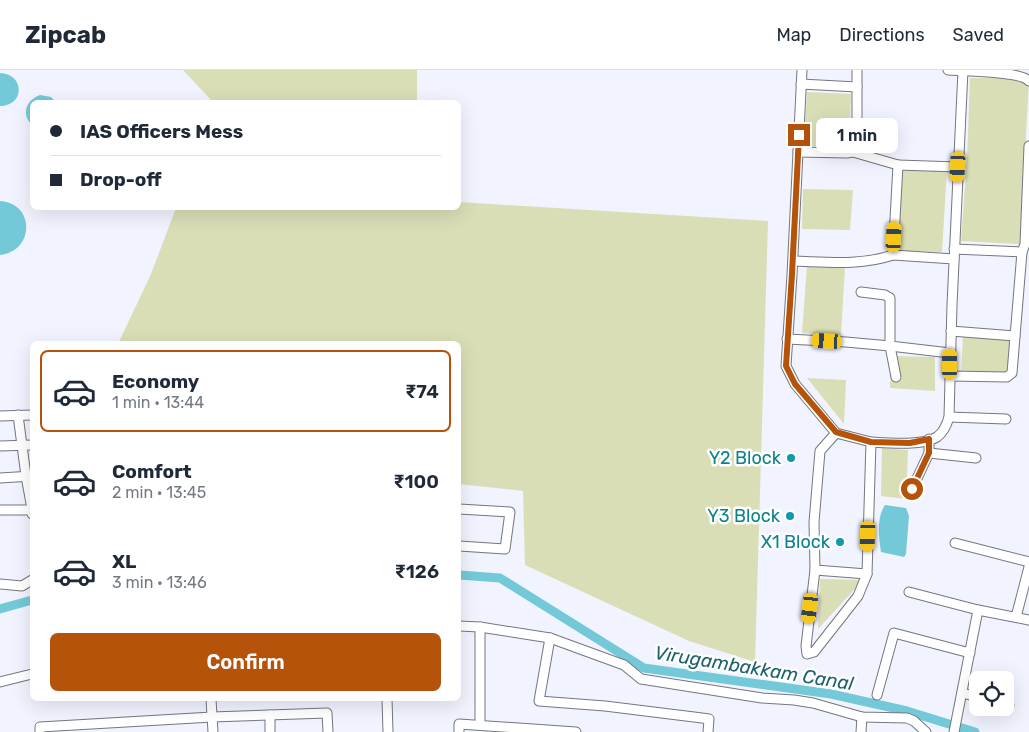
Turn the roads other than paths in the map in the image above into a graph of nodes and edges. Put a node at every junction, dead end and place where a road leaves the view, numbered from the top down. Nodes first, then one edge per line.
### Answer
1 (802, 70) edge
2 (857, 70) edge
3 (948, 70) edge
4 (963, 70) edge
5 (1027, 76) edge
6 (801, 84) junction
7 (857, 87) junction
8 (1029, 146) edge
9 (798, 152) junction
10 (853, 152) junction
11 (898, 166) junction
12 (958, 167) junction
13 (1028, 189) edge
14 (1022, 252) junction
15 (954, 254) junction
16 (893, 255) junction
17 (793, 261) junction
18 (861, 292) dead end
19 (951, 331) junction
20 (1015, 336) junction
21 (788, 339) junction
22 (890, 346) junction
23 (950, 353) junction
24 (950, 376) junction
25 (896, 377) dead end
26 (18, 415) junction
27 (30, 415) edge
28 (0, 416) edge
29 (949, 417) junction
30 (1006, 419) dead end
31 (836, 432) junction
32 (929, 439) junction
33 (871, 442) junction
34 (30, 445) edge
35 (0, 446) edge
36 (23, 446) junction
37 (929, 453) junction
38 (976, 458) dead end
39 (29, 476) edge
40 (0, 478) edge
41 (912, 489) dead end
42 (461, 509) edge
43 (0, 510) edge
44 (30, 511) edge
45 (955, 543) dead end
46 (461, 546) edge
47 (1029, 562) edge
48 (1029, 567) edge
49 (814, 570) junction
50 (866, 574) junction
51 (30, 581) edge
52 (0, 584) edge
53 (910, 592) dead end
54 (978, 610) junction
55 (1016, 617) junction
56 (1029, 620) edge
57 (461, 626) edge
58 (480, 627) junction
59 (550, 638) junction
60 (970, 653) junction
61 (30, 674) edge
62 (0, 682) edge
63 (962, 693) junction
64 (877, 695) dead end
65 (969, 695) edge
66 (211, 701) edge
67 (387, 701) edge
68 (270, 714) junction
69 (212, 717) junction
70 (862, 717) junction
71 (480, 725) junction
72 (40, 730) edge
73 (213, 732) edge
74 (270, 732) edge
75 (328, 732) edge
76 (388, 732) edge
77 (459, 732) edge
78 (576, 732) edge
79 (708, 732) edge
80 (860, 732) edge
81 (926, 732) edge
82 (954, 732) edge

1 - 6 street
2 - 7 street
3 - 4 street
4 - 5 street
4 - 12 street
6 - 7 street
6 - 9 street
7 - 10 street
8 - 13 street
9 - 10 street
9 - 17 street
10 - 11 street
11 - 12 street
11 - 16 street
12 - 15 street
13 - 14 street
14 - 15 street
14 - 20 street
15 - 16 street
15 - 19 street
16 - 17 street
17 - 21 street
18 - 22 street
19 - 20 street
19 - 23 street
20 - 24 street
21 - 22 street
21 - 31 street
22 - 23 street
22 - 25 street
23 - 24 street
24 - 29 street
26 - 27 street
26 - 28 street
26 - 36 street
29 - 30 street
29 - 32 street
31 - 33 street
31 - 49 street
32 - 33 street
32 - 37 street
33 - 50 street
34 - 36 street
35 - 36 street
36 - 39 street
37 - 38 street
37 - 41 street
39 - 40 street
42 - 46 street
43 - 44 street
45 - 47 street
48 - 55 street
49 - 50 street
49 - 50 street
51 - 52 street
53 - 54 street
54 - 55 street
54 - 60 street
55 - 56 street
57 - 58 street
58 - 59 street
58 - 71 street
59 - 70 street
59 - 79 street
60 - 63 street
60 - 64 street
61 - 62 street
63 - 65 street
63 - 82 street
66 - 69 street
67 - 76 street
68 - 69 street
68 - 74 street
68 - 75 street
69 - 72 street
69 - 73 street
70 - 80 street
70 - 81 street
71 - 77 street
71 - 78 street

